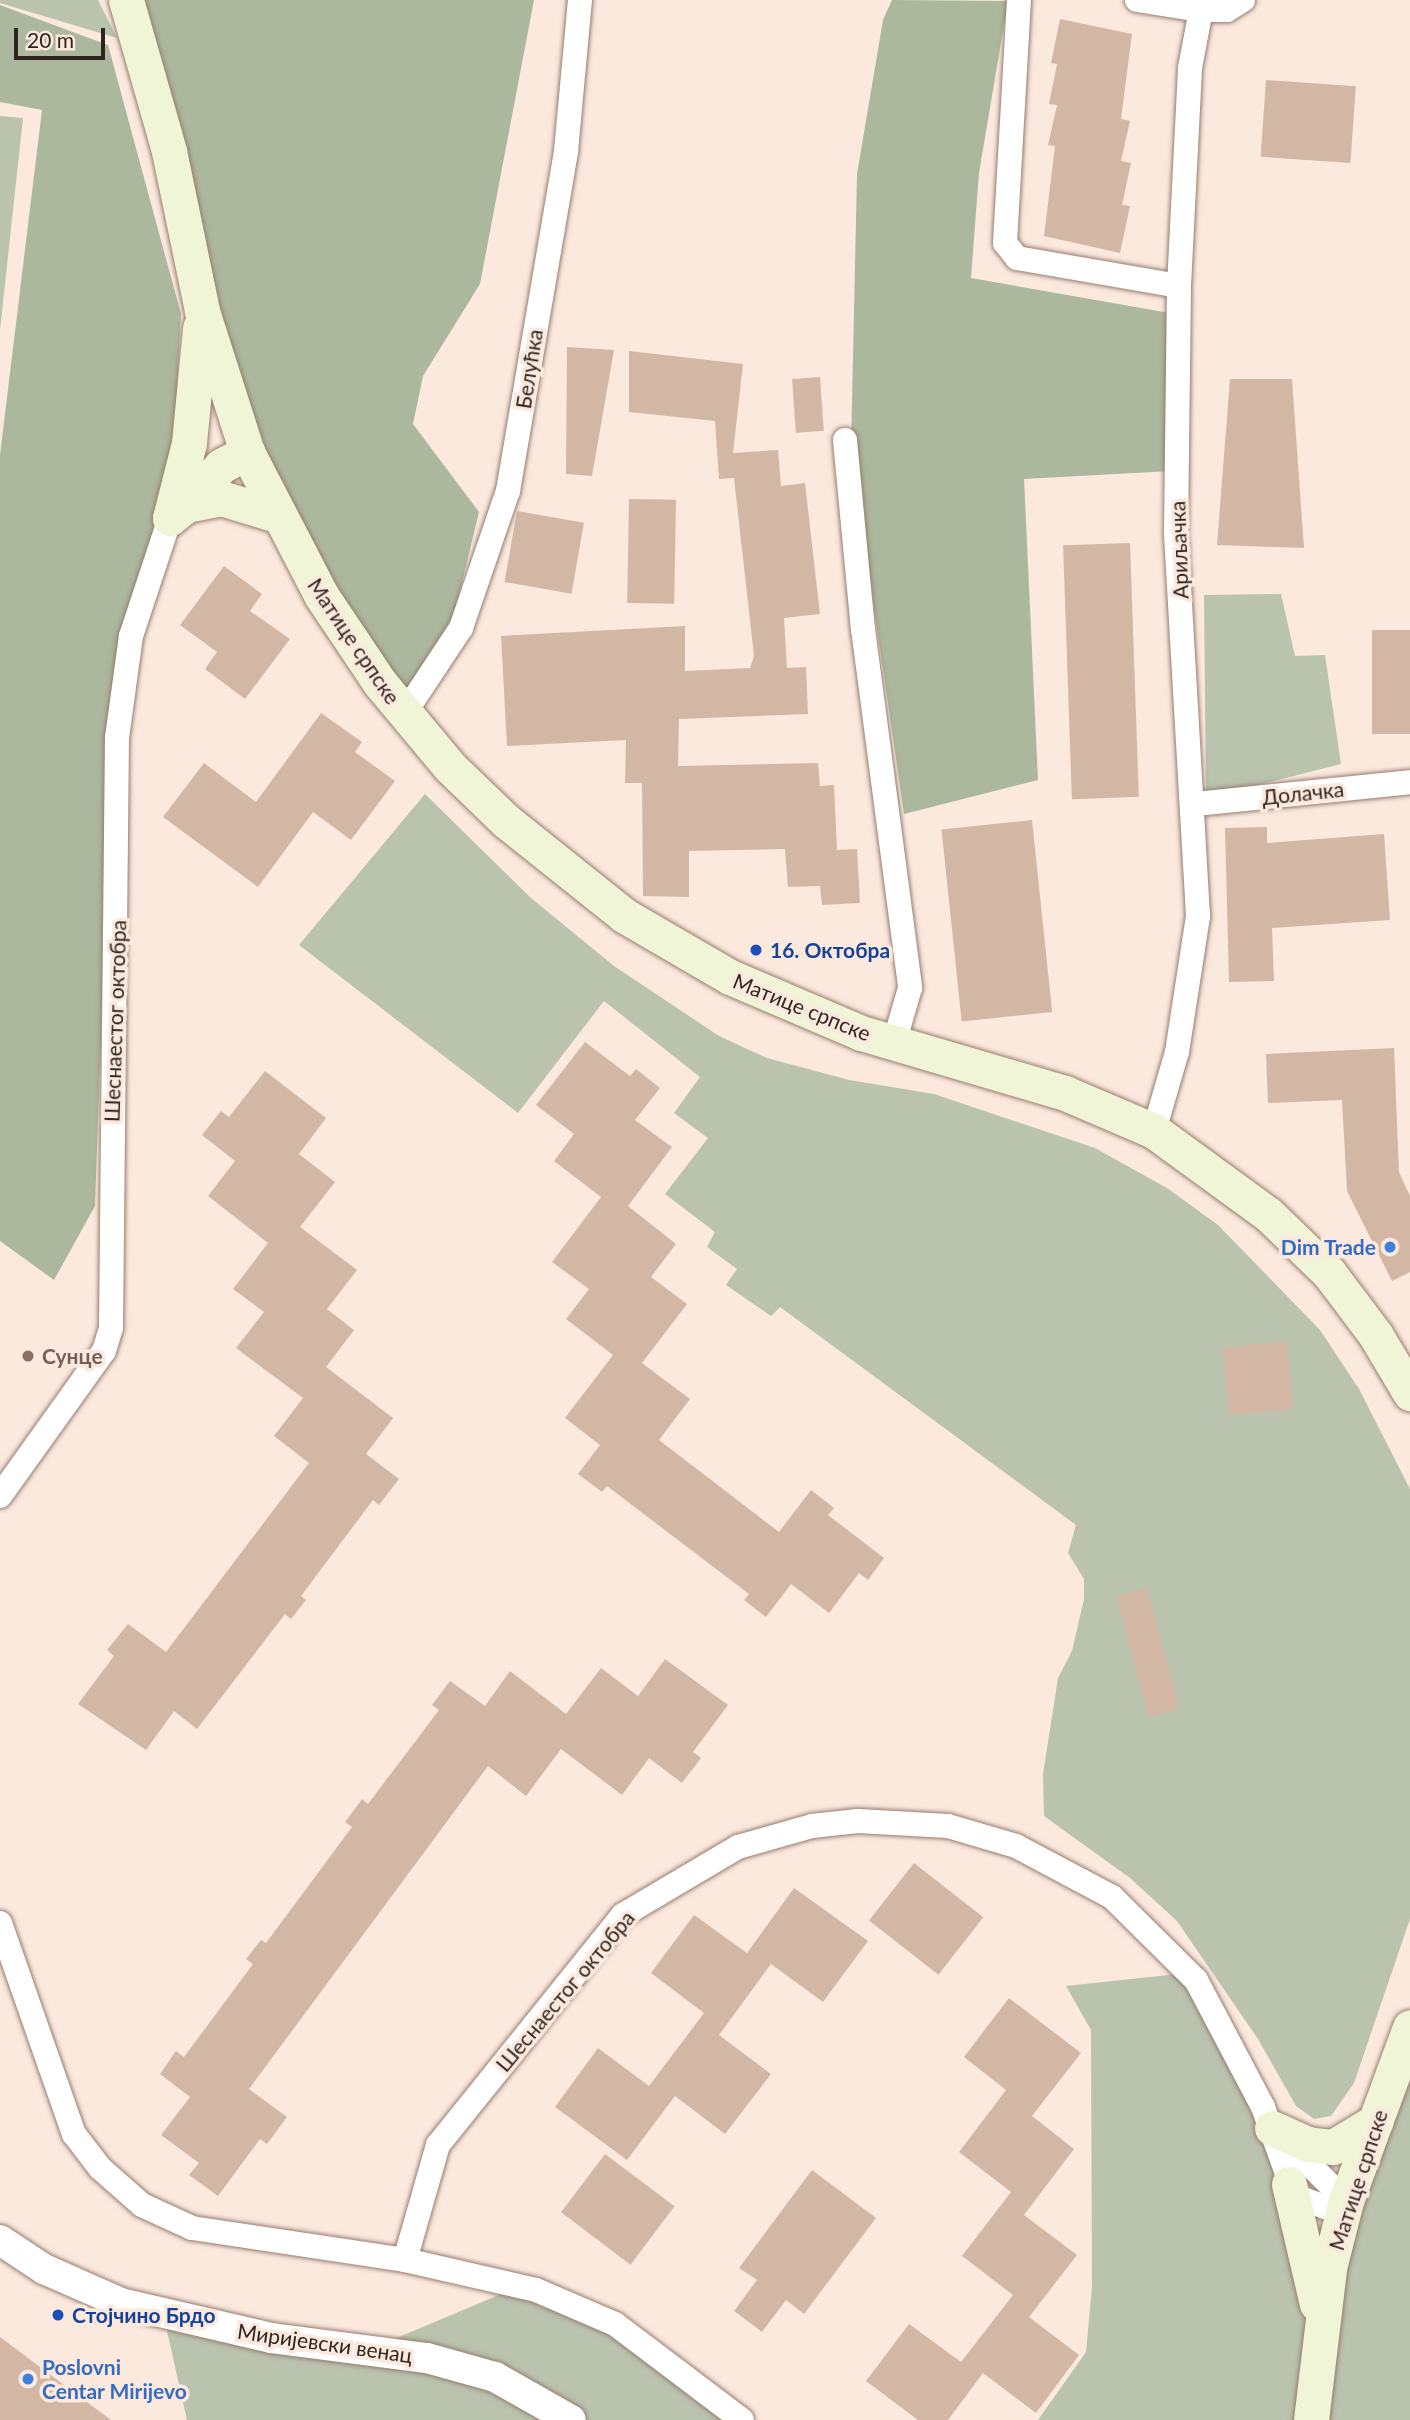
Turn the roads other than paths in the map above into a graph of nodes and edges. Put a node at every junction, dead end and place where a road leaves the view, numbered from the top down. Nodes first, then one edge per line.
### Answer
1 (126, 0) edge
2 (580, 0) edge
3 (1019, 0) edge
4 (1137, 0) edge
5 (1243, 0) edge
6 (1200, 10) junction
7 (1179, 286) junction
8 (202, 311) junction
9 (845, 440) dead end
10 (244, 444) junction
11 (179, 498) junction
12 (277, 515) junction
13 (404, 715) junction
14 (1410, 782) edge
15 (1195, 804) junction
16 (894, 1043) junction
17 (1154, 1131) junction
18 (1410, 1393) edge
19 (0, 1496) edge
20 (0, 1923) edge
21 (1410, 2027) edge
22 (1376, 2121) junction
23 (1272, 2128) junction
24 (1289, 2185) junction
25 (1346, 2201) junction
26 (0, 2240) edge
27 (405, 2260) junction
28 (1322, 2328) junction
29 (571, 2420) edge
30 (742, 2420) edge
31 (1311, 2420) edge

1 - 8 main road, Матице српске
2 - 13 street, Белућка
3 - 7 street
4 - 6 street
5 - 6 street
6 - 7 street, Ариљачка
7 - 15 street, Ариљачка
8 - 10 main road, Матице српске
8 - 11 main road
9 - 16 street, Матице српске
10 - 11 main road
10 - 12 main road, Матице српске
11 - 12 main road
11 - 19 street, Шеснаестог октобра
12 - 13 main road, Матице српске
13 - 16 main road, Матице српске
14 - 15 street, Долачка
15 - 17 street, Ариљачка
16 - 17 main road, Матице српске
17 - 18 main road, Матице српске
20 - 27 street
21 - 22 main road, Матице српске
22 - 23 main road
22 - 25 main road, Матице српске
23 - 24 street, Шеснаестог октобра
23 - 25 street, Шеснаестог октобра
23 - 27 street, Шеснаестог октобра
24 - 25 street
24 - 28 main road
25 - 28 main road, Матице српске
26 - 29 street, Миријевски венац
27 - 30 street
28 - 31 main road, Матице српске

